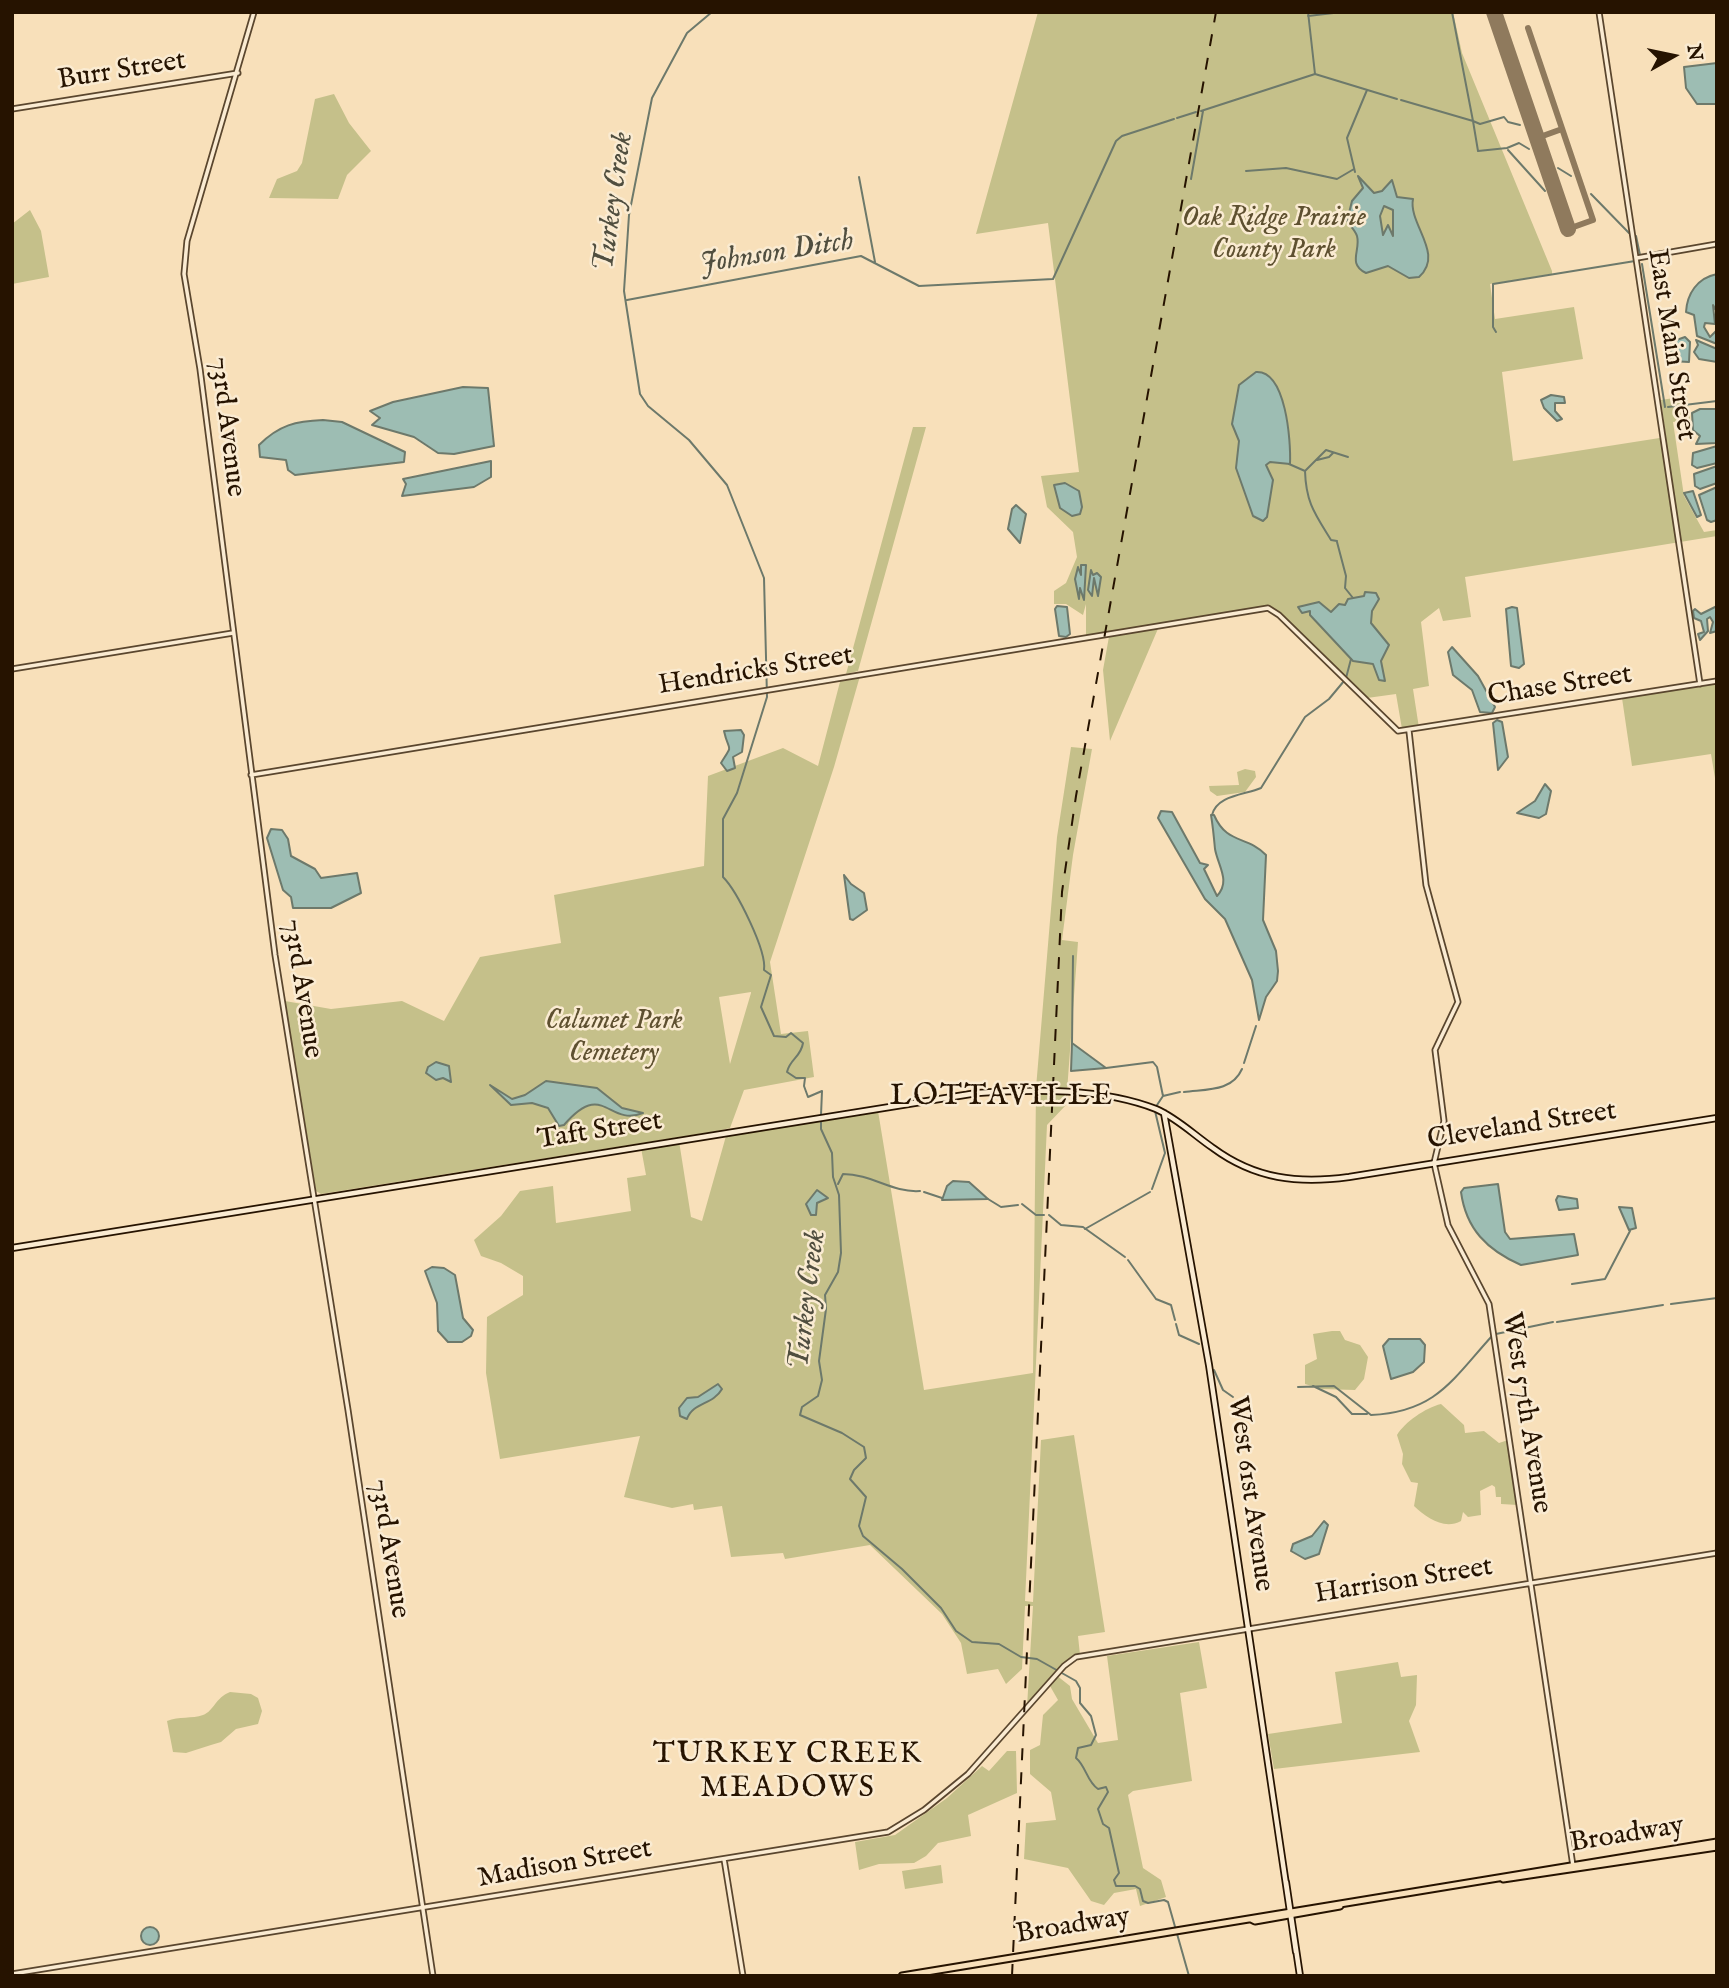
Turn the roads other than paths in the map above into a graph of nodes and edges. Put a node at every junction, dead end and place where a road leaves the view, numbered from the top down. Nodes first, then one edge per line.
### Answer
1 (254, 12) edge
2 (1599, 12) edge
3 (238, 73) junction
4 (12, 109) edge
5 (1717, 244) edge
6 (1637, 258) junction
7 (233, 633) junction
8 (12, 669) edge
9 (1717, 681) edge
10 (1700, 684) junction
11 (1409, 731) junction
12 (251, 775) junction
13 (1164, 1113) junction
14 (1717, 1118) edge
15 (1176, 1120) junction
16 (1166, 1129) junction
17 (1434, 1163) junction
18 (1335, 1179) joint
19 (314, 1199) junction
20 (12, 1248) edge
21 (1717, 1553) edge
22 (1531, 1582) junction
23 (1248, 1628) junction
24 (1061, 1670) joint
25 (1717, 1845) edge
26 (724, 1858) junction
27 (1573, 1868) junction
28 (423, 1910) junction
29 (1291, 1913) junction
30 (12, 1974) edge
31 (433, 1976) edge
32 (743, 1976) edge
33 (902, 1976) edge
34 (1300, 1976) edge

1 - 3 street, 73rd Avenue
2 - 6 street, East Main Street
3 - 4 street, Burr Street
3 - 7 street, 73rd Avenue
5 - 6 street
6 - 10 street, East Main Street
7 - 8 street
7 - 12 street, 73rd Avenue
9 - 10 street, Chase Street
10 - 11 street, Chase Street
11 - 12 street, Hendricks Street
11 - 17 street, West 57th Avenue
12 - 19 street, 73rd Avenue
13 - 15 main road, Taft Street
13 - 16 main road, West 61st Avenue
13 - 19 main road, Taft Street
14 - 17 main road, Cleveland Street
15 - 16 main road
15 - 18 main road, Taft Street
16 - 23 main road, West 61st Avenue
17 - 18 main road, Cleveland Street
17 - 22 street, West 57th Avenue
19 - 20 main road, Taft Street
19 - 28 street, 73rd Avenue
21 - 22 street, Harrison Street
22 - 23 street, Harrison Street
22 - 27 street, West 57th Avenue
23 - 24 street, Harrison Street
23 - 29 main road, West 61st Avenue
24 - 26 street, Madison Street
25 - 27 main road, Broadway
26 - 28 street, Madison Street
26 - 32 street
27 - 29 main road, Broadway
28 - 30 street, Madison Street
28 - 31 street, 73rd Avenue
29 - 33 main road, Broadway
29 - 34 main road, West 61st Avenue

